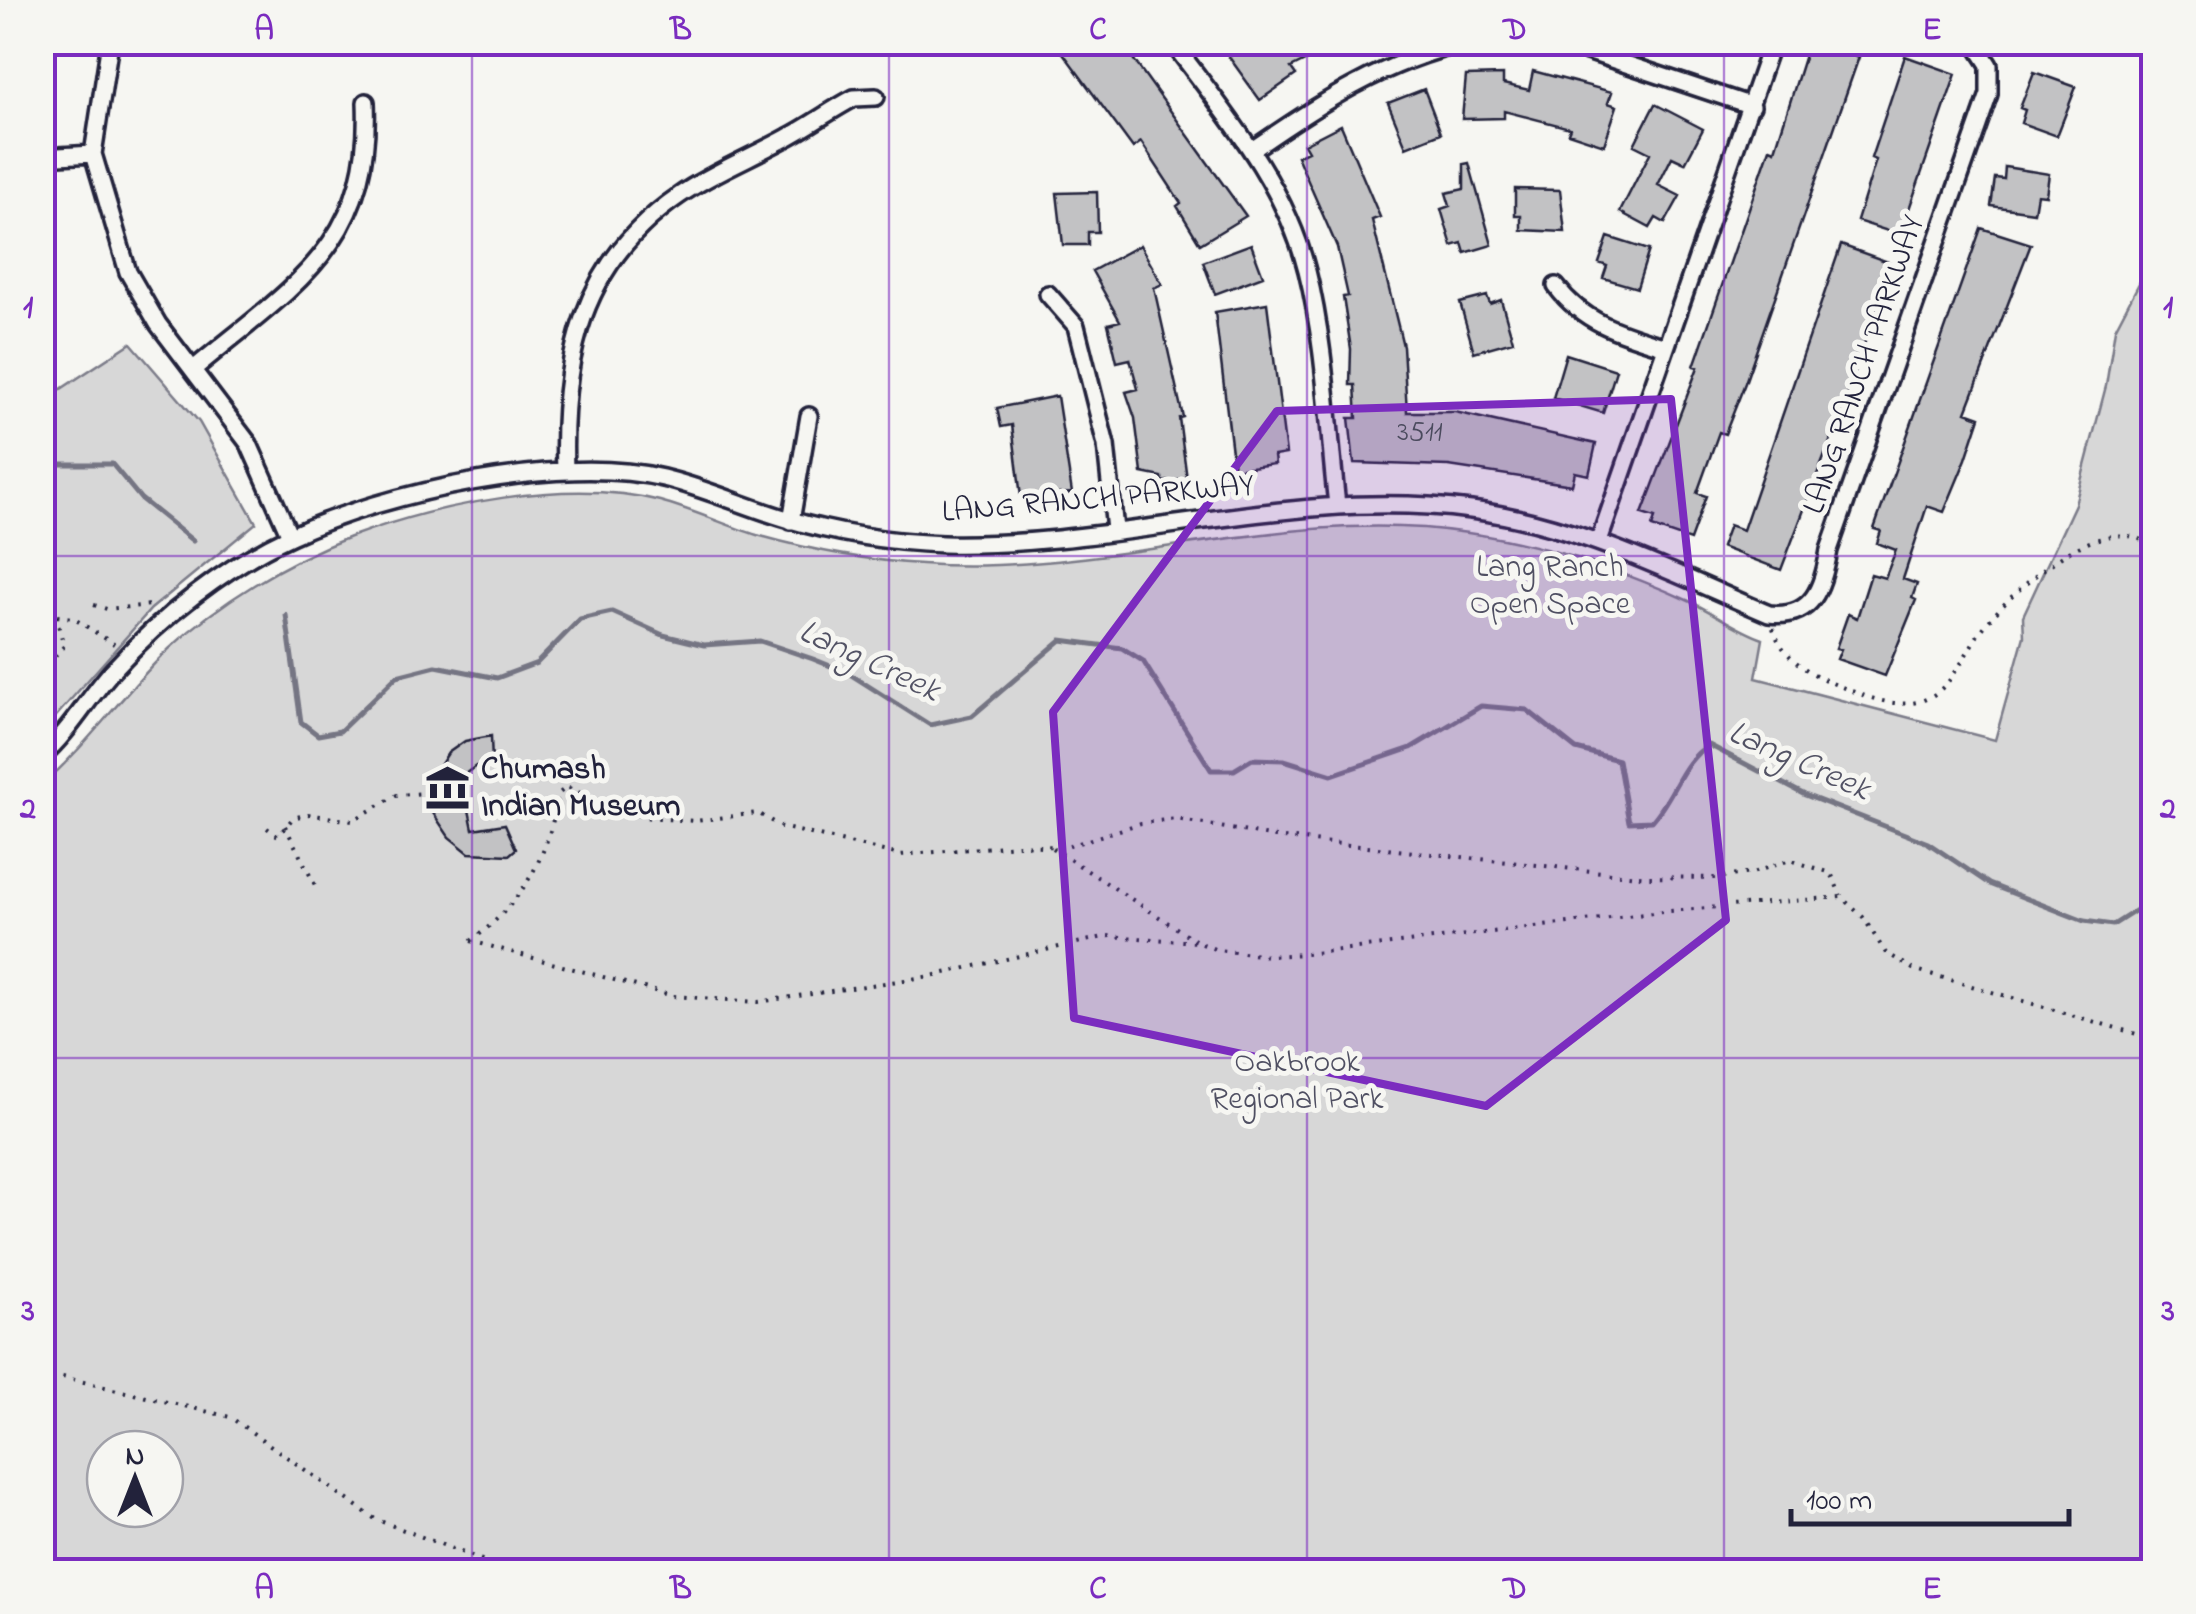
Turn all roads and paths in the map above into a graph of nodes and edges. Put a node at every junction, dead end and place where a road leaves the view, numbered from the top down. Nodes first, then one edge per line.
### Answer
1 (110, 42) edge
2 (1172, 42) edge
3 (1468, 42) edge
4 (1560, 42) edge
5 (1772, 42) edge
6 (1974, 42) edge
7 (876, 97) dead end
8 (366, 102) dead end
9 (1752, 106) junction
10 (1252, 150) junction
11 (93, 154) junction
12 (42, 157) edge
13 (1556, 286) dead end
14 (1048, 294) dead end
15 (1666, 347) junction
16 (195, 368) junction
17 (809, 416) dead end
18 (565, 471) junction
19 (1337, 505) junction
20 (792, 521) junction
21 (1114, 530) junction
22 (290, 536) junction
23 (1599, 542) junction
24 (2154, 549) edge
25 (42, 588) edge
26 (94, 605) dead end
27 (151, 605) dead end
28 (1769, 614) junction
29 (57, 616) junction
30 (128, 656) junction
31 (42, 670) edge
32 (42, 756) edge
33 (439, 792) dead end
34 (285, 826) junction
35 (267, 828) dead end
36 (1048, 845) junction
37 (318, 891) dead end
38 (1842, 897) junction
39 (1197, 942) junction
40 (2154, 1039) edge
41 (42, 1372) edge
42 (514, 1572) edge

1 - 11 street
2 - 10 street
3 - 10 street
4 - 9 street
5 - 9 street
6 - 28 street, LANG RANCH PARKWAY
7 - 18 street
8 - 16 street
9 - 15 street
10 - 19 street
11 - 12 street
11 - 16 street
13 - 15 street
14 - 21 street
15 - 23 street
16 - 22 street
17 - 20 street
18 - 20 street, LANG RANCH PARKWAY
18 - 22 street, LANG RANCH PARKWAY
19 - 21 street, LANG RANCH PARKWAY
19 - 23 street, LANG RANCH PARKWAY
20 - 21 street, LANG RANCH PARKWAY
22 - 30 street, LANG RANCH PARKWAY
23 - 28 street, LANG RANCH PARKWAY
24 - 28 path
25 - 29 path
26 - 27 path
29 - 30 path
29 - 31 path
30 - 32 street, LANG RANCH PARKWAY
33 - 34 path
34 - 35 path
34 - 37 path
36 - 38 path
36 - 39 path
36 - 39 path
38 - 39 path
38 - 40 path
41 - 42 path

